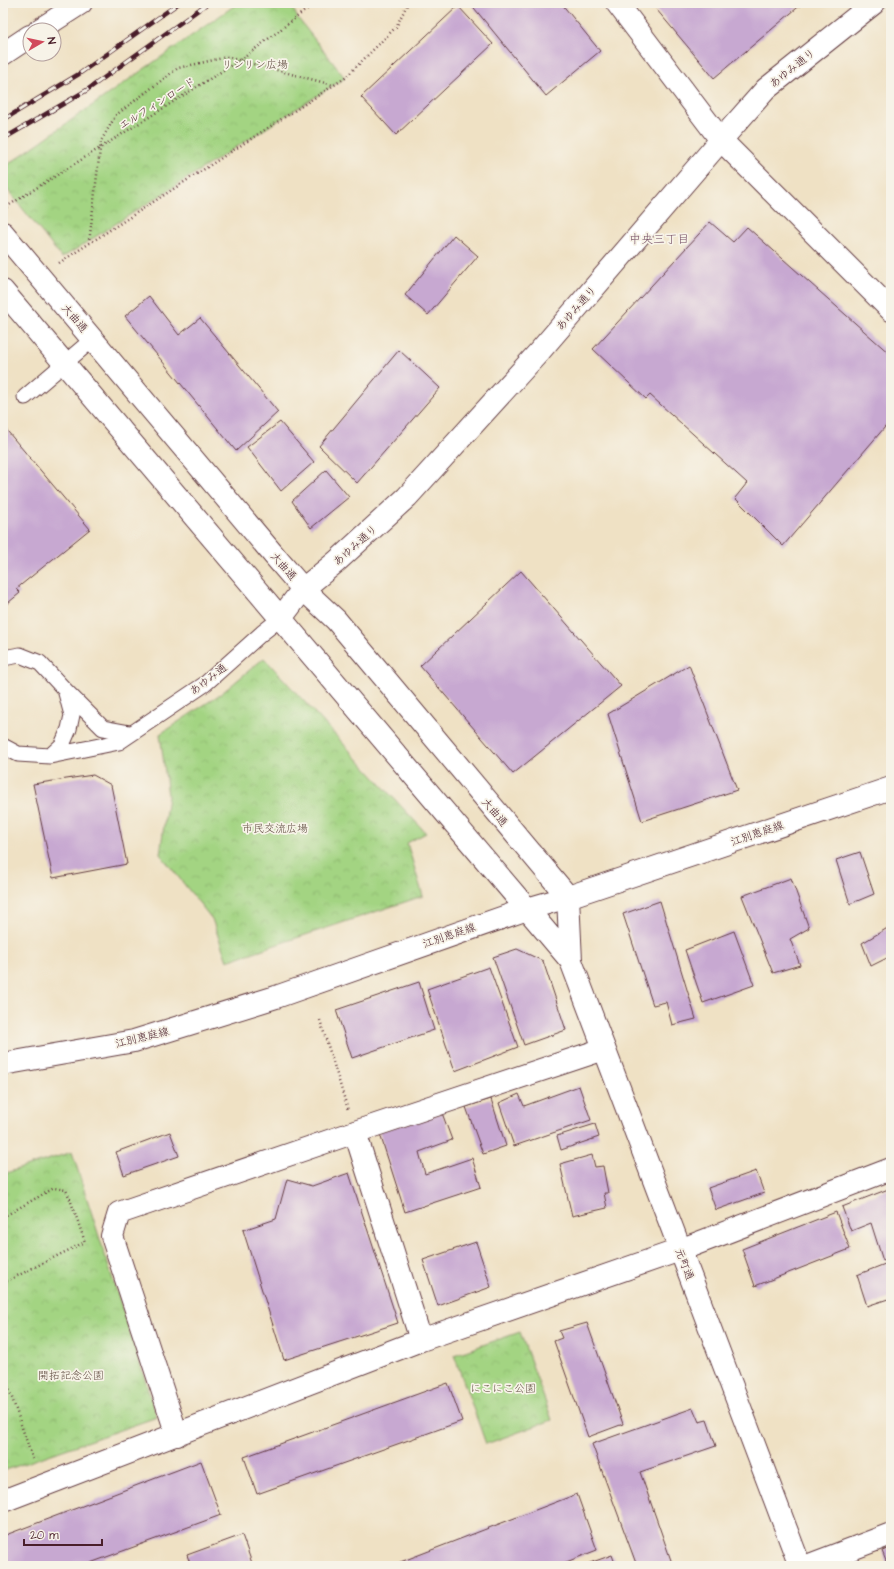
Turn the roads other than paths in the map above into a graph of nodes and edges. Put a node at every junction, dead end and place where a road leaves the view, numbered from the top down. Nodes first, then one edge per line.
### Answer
1 (81, 3) edge
2 (617, 3) edge
3 (874, 3) edge
4 (51, 22) edge
5 (22, 41) edge
6 (3, 54) edge
7 (721, 140) junction
8 (3, 233) edge
9 (3, 291) edge
10 (891, 310) edge
11 (93, 339) junction
12 (64, 364) junction
13 (25, 397) dead end
14 (303, 589) junction
15 (281, 618) junction
16 (3, 658) edge
17 (65, 690) junction
18 (130, 733) junction
19 (3, 746) edge
20 (50, 756) junction
21 (891, 788) edge
22 (568, 897) junction
23 (527, 909) junction
24 (571, 961) junction
25 (604, 1049) junction
26 (3, 1064) edge
27 (355, 1132) junction
28 (891, 1169) edge
29 (680, 1250) junction
30 (421, 1340) junction
31 (177, 1434) junction
32 (3, 1501) edge
33 (891, 1534) edge
34 (800, 1566) edge
35 (807, 1566) edge

1 - 4 street
2 - 7 street
3 - 7 street, あゆみ通り
5 - 6 street
7 - 10 street
7 - 14 street, あゆみ通り
8 - 11 street, 大曲通
9 - 12 street
11 - 12 lane
11 - 14 street, 大曲通
12 - 13 lane
12 - 15 street
14 - 15 street, あゆみ通り
14 - 22 street, 大曲通
15 - 18 lane, あゆみ通
15 - 23 street
16 - 17 lane
17 - 18 lane
17 - 20 lane
18 - 20 lane, あゆみ通
19 - 20 lane, あゆみ通
21 - 22 street, 江別恵庭線
22 - 23 street, 江別恵庭線
22 - 24 street
23 - 24 street
23 - 26 street, 江別恵庭線
24 - 25 street, 元町通
25 - 27 street
25 - 29 street, 元町通
27 - 30 street
27 - 31 street
28 - 29 street
29 - 30 street
29 - 34 street, 元町通
30 - 31 street
31 - 32 street
33 - 35 street

